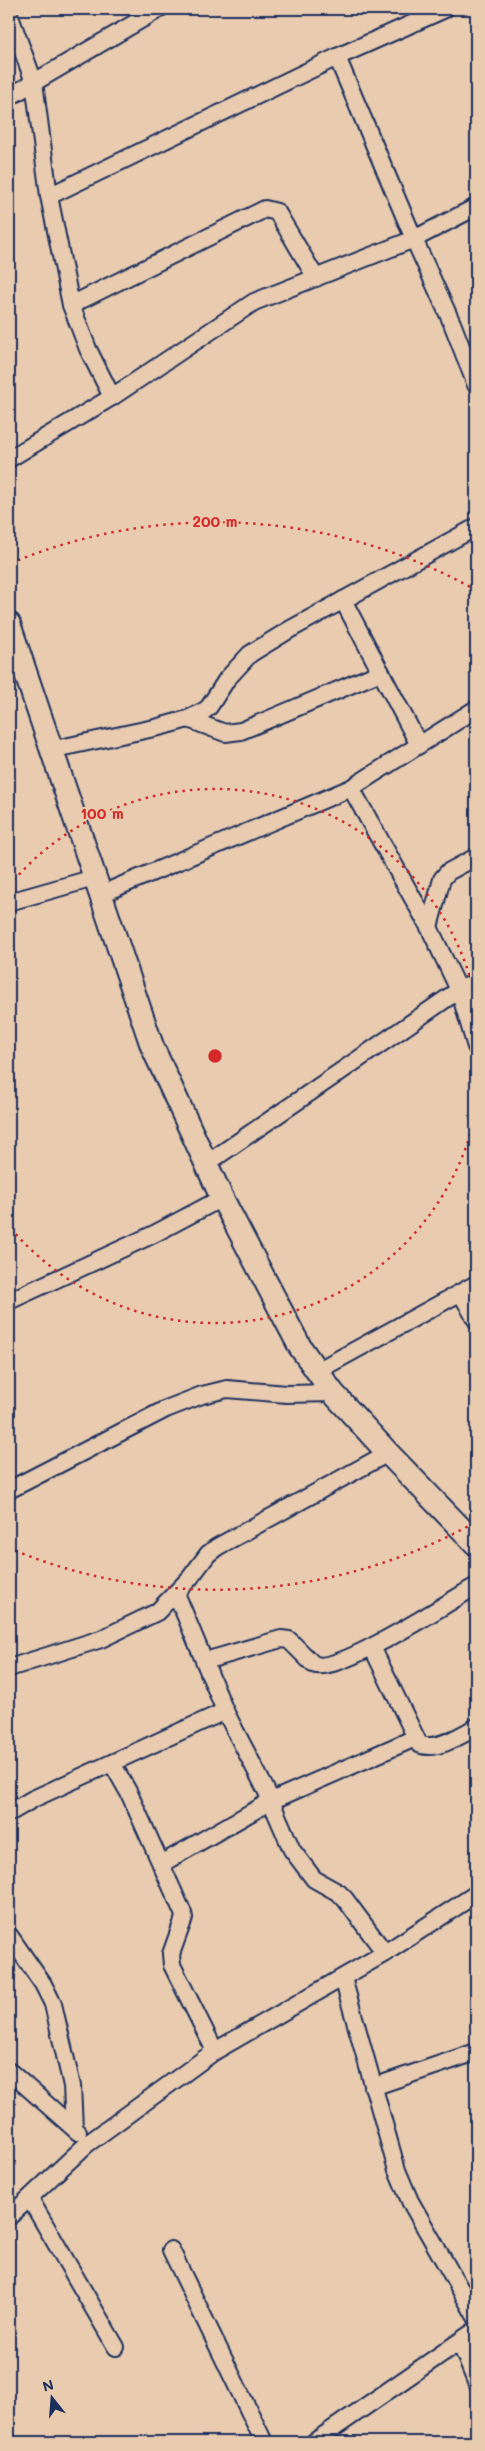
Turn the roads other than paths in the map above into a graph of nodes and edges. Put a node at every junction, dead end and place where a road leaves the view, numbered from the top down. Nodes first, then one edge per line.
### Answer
1 (159, 9) edge
2 (445, 9) edge
3 (9, 14) edge
4 (337, 57) junction
5 (34, 82) junction
6 (9, 97) edge
7 (49, 196) junction
8 (476, 207) edge
9 (414, 239) junction
10 (316, 278) junction
11 (71, 304) junction
12 (476, 385) edge
13 (112, 397) junction
14 (9, 459) edge
15 (476, 527) edge
16 (343, 600) junction
17 (9, 624) edge
18 (13, 649) edge
19 (381, 672) junction
20 (476, 709) edge
21 (188, 719) junction
22 (419, 745) junction
23 (50, 750) junction
24 (351, 788) junction
25 (476, 857) edge
26 (97, 887) junction
27 (9, 902) edge
28 (429, 927) junction
29 (476, 982) edge
30 (459, 990) junction
31 (476, 1047) edge
32 (206, 1164) junction
33 (222, 1198) junction
34 (476, 1284) edge
35 (461, 1293) junction
36 (9, 1301) edge
37 (476, 1320) edge
38 (317, 1371) junction
39 (333, 1393) junction
40 (388, 1453) junction
41 (9, 1490) edge
42 (476, 1544) edge
43 (476, 1586) edge
44 (176, 1593) junction
45 (372, 1648) junction
46 (205, 1662) junction
47 (9, 1668) edge
48 (225, 1711) junction
49 (476, 1727) edge
50 (415, 1738) junction
51 (112, 1763) junction
52 (271, 1801) junction
53 (9, 1813) edge
54 (161, 1864) junction
55 (476, 1894) edge
56 (9, 1936) edge
57 (385, 1953) junction
58 (343, 1978) junction
59 (216, 2050) junction
60 (476, 2052) edge
61 (9, 2070) edge
62 (373, 2087) junction
63 (74, 2128) junction
64 (87, 2144) junction
65 (30, 2199) junction
66 (9, 2218) edge
67 (171, 2250) dead end
68 (476, 2317) edge
69 (476, 2330) edge
70 (460, 2342) junction
71 (116, 2346) dead end
72 (476, 2382) edge
73 (264, 2442) edge
74 (314, 2442) edge

1 - 5 street
2 - 4 street
3 - 5 street
4 - 7 street
4 - 9 street
5 - 6 street
5 - 7 street
7 - 11 street
8 - 9 street
9 - 10 street
9 - 12 street
10 - 11 street
10 - 13 street
11 - 13 street
13 - 14 street
15 - 16 street
16 - 19 street
16 - 21 street
17 - 18 street
18 - 23 street
19 - 21 street
19 - 22 street
20 - 22 street
21 - 23 street
22 - 24 street
23 - 26 street
24 - 26 street
24 - 28 street
25 - 28 street
26 - 27 street
26 - 32 street
28 - 30 street
29 - 30 street
30 - 31 street
30 - 32 street
32 - 33 street
33 - 36 street
33 - 38 street
34 - 35 street
35 - 37 street
35 - 38 street
38 - 39 street
39 - 40 street
39 - 41 street
40 - 42 street
40 - 44 street
43 - 45 street
44 - 46 street
44 - 47 street
45 - 46 street
45 - 50 street
46 - 48 street
48 - 51 street
48 - 52 street
49 - 50 street
50 - 52 street
51 - 53 street
51 - 54 street
52 - 54 street
52 - 57 street
54 - 59 street
55 - 57 street
56 - 63 street
57 - 58 street
58 - 59 street
58 - 62 street
59 - 64 street
60 - 62 street
61 - 63 street
62 - 68 street
63 - 64 street
64 - 65 street
65 - 66 street
65 - 71 street
67 - 73 street
69 - 70 street
70 - 72 street
70 - 74 street

